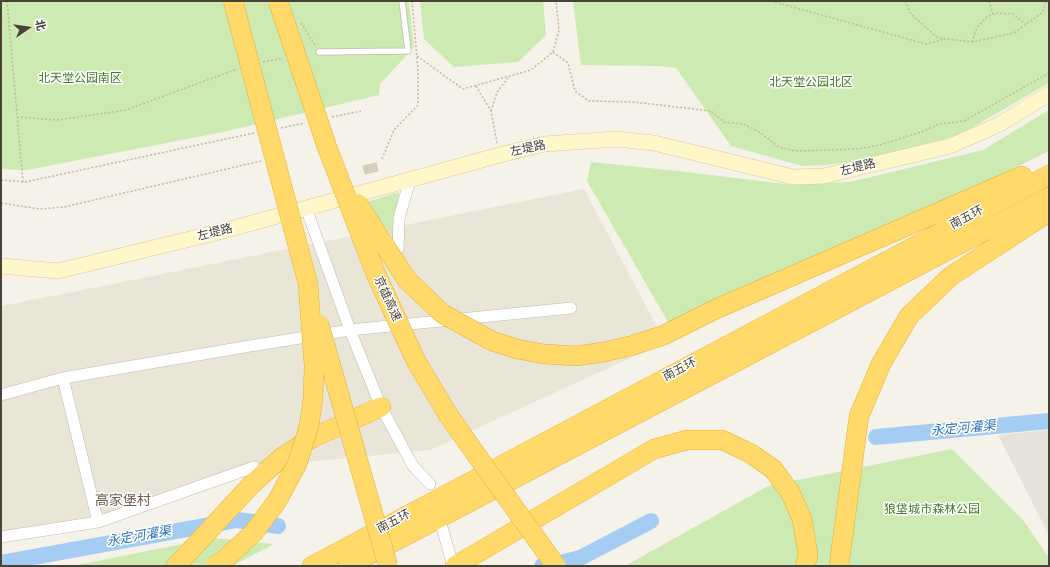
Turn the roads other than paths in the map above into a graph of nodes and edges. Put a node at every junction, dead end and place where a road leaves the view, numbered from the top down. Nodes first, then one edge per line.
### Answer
1 (233, 1) edge
2 (278, 1) edge
3 (402, 1) edge
4 (319, 52) road end
5 (1049, 94) edge
6 (327, 147) junction
7 (1049, 164) edge
8 (1049, 175) edge
9 (410, 180) junction
10 (1049, 197) edge
11 (340, 199) junction
12 (306, 208) junction
13 (1049, 212) edge
14 (1, 266) edge
15 (308, 284) junction
16 (571, 308) dead end
17 (350, 330) junction
18 (63, 378) junction
19 (1, 395) edge
20 (381, 407) junction
21 (254, 467) dead end
22 (430, 484) dead end
23 (98, 522) junction
24 (442, 527) dead end
25 (1, 537) edge
26 (176, 566) edge
27 (215, 566) edge
28 (312, 566) edge
29 (348, 566) edge
30 (388, 566) edge
31 (454, 566) edge
32 (556, 566) edge
33 (805, 566) edge
34 (839, 566) edge

1 - 15 highway, bridge
2 - 6 highway, 京雄高速, bridge
3 - 4 lane
5 - 9 main road, 左堤路
6 - 7 highway, bridge
6 - 32 highway, 京雄高速, bridge
8 - 28 highway, 南五环
9 - 11 main road, 左堤路
9 - 11 street
10 - 29 highway, 南五环
11 - 12 main road, 左堤路
12 - 14 main road, 左堤路
12 - 17 street
13 - 34 highway
15 - 27 highway, bridge
15 - 30 highway, bridge
16 - 17 street
17 - 18 street
17 - 20 street
18 - 19 street
18 - 23 street
20 - 22 street
20 - 26 highway
21 - 23 street
23 - 25 street
24 - 31 street
31 - 33 highway

